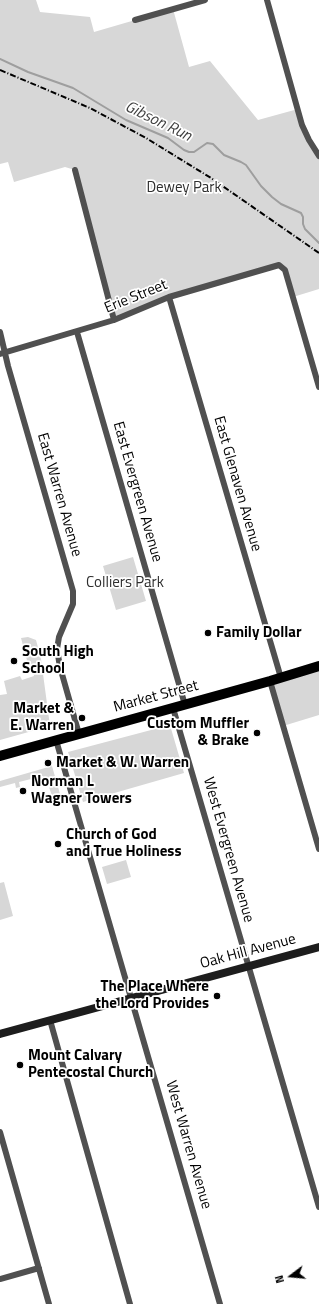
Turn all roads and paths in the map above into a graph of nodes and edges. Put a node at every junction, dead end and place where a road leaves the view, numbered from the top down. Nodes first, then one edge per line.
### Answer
1 (205, 0) edge
2 (267, 0) edge
3 (135, 20) dead end
4 (319, 156) edge
5 (75, 170) dead end
6 (169, 297) junction
7 (114, 320) junction
8 (0, 332) edge
9 (77, 332) junction
10 (2, 353) edge
11 (319, 386) edge
12 (319, 666) edge
13 (281, 678) junction
14 (270, 681) junction
15 (185, 705) junction
16 (173, 708) junction
17 (79, 734) junction
18 (56, 740) junction
19 (0, 756) edge
20 (319, 849) edge
21 (319, 947) edge
22 (248, 966) junction
23 (131, 998) junction
24 (50, 1020) junction
25 (0, 1034) edge
26 (0, 1132) edge
27 (319, 1208) edge
28 (39, 1268) junction
29 (0, 1279) edge
30 (49, 1304) edge
31 (130, 1304) edge
32 (220, 1304) edge

1 - 3 street
2 - 4 street
5 - 7 street
6 - 7 street, Erie Street
6 - 11 street, Erie Street
6 - 13 street, East Glenaven Avenue
7 - 9 street, Erie Street
8 - 10 street, East Warren Avenue
9 - 10 street, Erie Street
9 - 15 street, East Evergreen Avenue
10 - 17 street, East Warren Avenue
12 - 13 main road, Market Street
13 - 14 main road, Market Street
14 - 15 main road, Market Street
14 - 20 street
15 - 16 main road, Market Street
16 - 17 main road, Market Street
16 - 22 street, West Evergreen Avenue
17 - 18 main road, Market Street
18 - 19 main road, Market Street
18 - 23 street, West Warren Avenue
21 - 22 street, Oak Hill Avenue
22 - 23 street, Oak Hill Avenue
22 - 27 street, West Evergreen Avenue
23 - 24 street, Oak Hill Avenue
23 - 32 street, West Warren Avenue
24 - 25 street, Oak Hill Avenue
24 - 31 street
26 - 28 street
28 - 29 street
28 - 30 street

